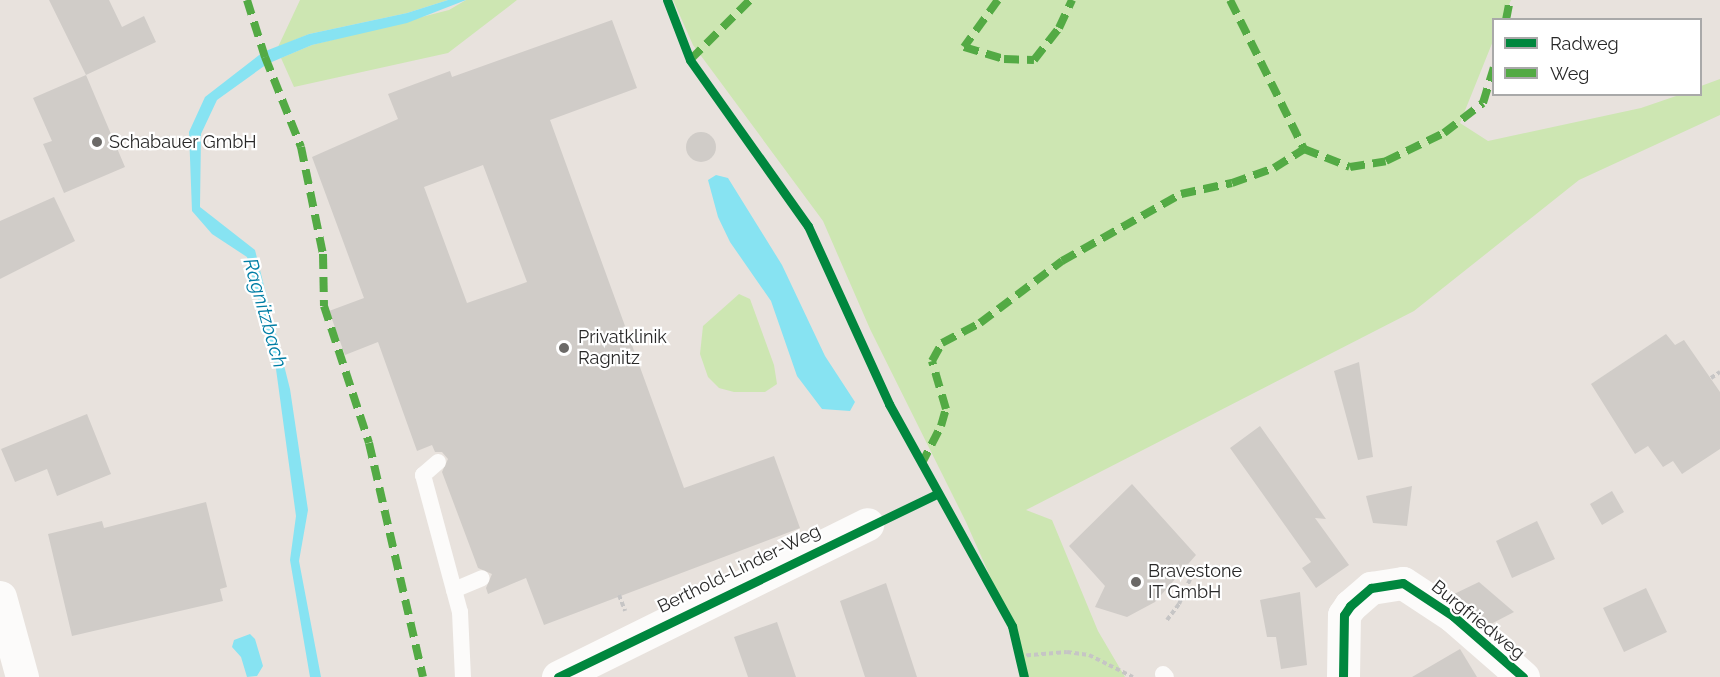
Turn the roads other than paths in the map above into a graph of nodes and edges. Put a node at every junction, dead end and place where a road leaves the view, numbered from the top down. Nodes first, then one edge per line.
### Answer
1 (438, 462) dead end
2 (867, 524) dead end
3 (482, 578) dead end
4 (454, 590) junction
5 (0, 597) edge
6 (22, 677) edge
7 (463, 677) edge
8 (558, 677) edge
9 (1343, 677) edge
10 (1523, 677) edge

1 - 4 lane
2 - 8 street, Berthold-Linder-Weg
3 - 4 lane
4 - 7 lane
5 - 6 street
9 - 10 street, Burgfriedweg

